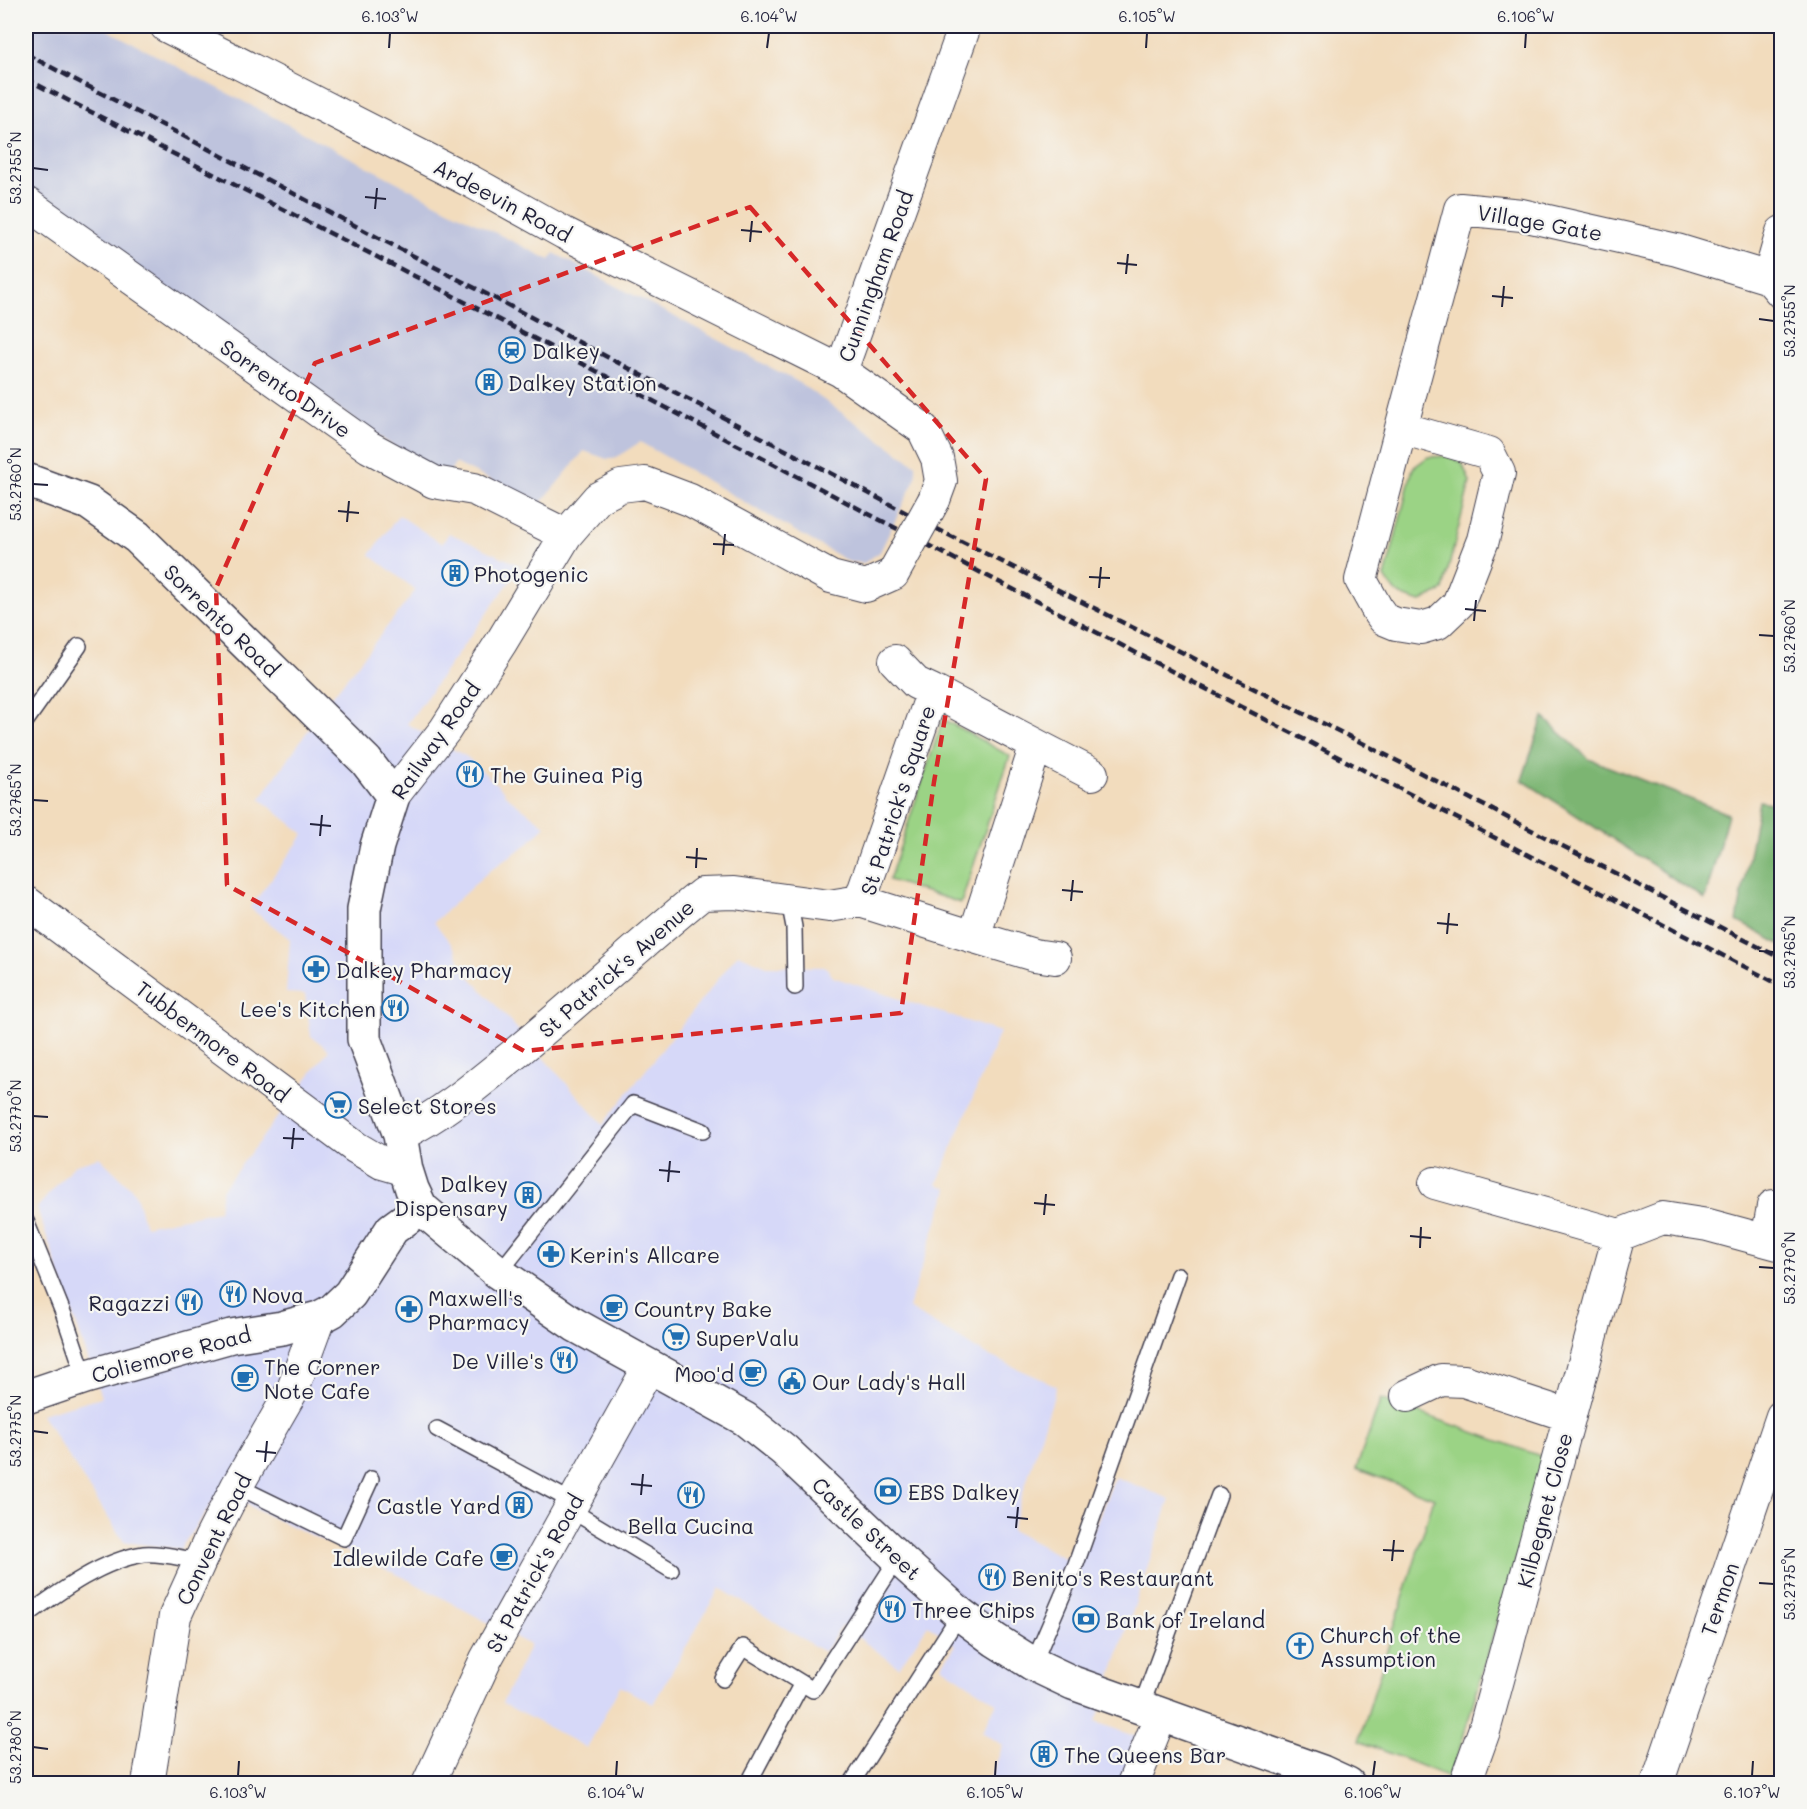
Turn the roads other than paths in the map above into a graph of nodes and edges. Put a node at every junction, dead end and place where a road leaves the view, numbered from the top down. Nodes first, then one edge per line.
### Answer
1 (166, 26) edge
2 (965, 26) edge
3 (26, 203) edge
4 (1782, 232) edge
5 (1775, 285) edge
6 (841, 371) junction
7 (1401, 428) junction
8 (26, 480) edge
9 (566, 535) junction
10 (79, 646) dead end
11 (895, 661) dead end
12 (933, 691) junction
13 (26, 721) edge
14 (1036, 745) junction
15 (1092, 774) dead end
16 (393, 796) junction
17 (789, 901) junction
18 (860, 901) junction
19 (26, 902) edge
20 (974, 937) junction
21 (1055, 958) dead end
22 (795, 987) dead end
23 (703, 1131) dead end
24 (400, 1135) junction
25 (406, 1170) junction
26 (1435, 1183) dead end
27 (1773, 1206) dead end
28 (421, 1208) junction
29 (26, 1221) edge
30 (1619, 1235) junction
31 (1774, 1243) edge
32 (498, 1273) junction
33 (1178, 1275) dead end
34 (319, 1318) junction
35 (649, 1367) junction
36 (85, 1377) junction
37 (1407, 1396) dead end
38 (26, 1397) edge
39 (1570, 1416) junction
40 (1782, 1416) edge
41 (437, 1429) dead end
42 (372, 1479) dead end
43 (237, 1486) junction
44 (1219, 1495) dead end
45 (571, 1506) junction
46 (898, 1558) junction
47 (200, 1561) junction
48 (671, 1570) dead end
49 (960, 1614) junction
50 (26, 1616) edge
51 (1033, 1664) junction
52 (723, 1679) dead end
53 (802, 1683) junction
54 (1151, 1711) junction
55 (148, 1784) edge
56 (428, 1784) edge
57 (748, 1784) edge
58 (851, 1784) edge
59 (1133, 1784) edge
60 (1348, 1784) edge
61 (1465, 1784) edge
62 (1657, 1784) edge

1 - 6 street, Ardeevin Road
2 - 6 street, Cunningham Road
3 - 9 street, Sorrento Drive
4 - 5 street, Village Gate
5 - 7 street, Village Gate
6 - 9 street, Cunningham Road, bridge
7 - 7 street, Village Gate
8 - 16 main road, Sorrento Road
9 - 16 street, Railway Road
10 - 13 lane
11 - 12 street, St Patrick's Square
12 - 14 street, St Patrick's Square
12 - 18 street, St Patrick's Square
14 - 15 street, St Patrick's Square
14 - 20 street
16 - 24 main road, Railway Road
17 - 18 street, St Patrick's Avenue
17 - 22 lane
17 - 24 street, St Patrick's Avenue
18 - 20 street, St Patrick's Square
19 - 25 street, Tubbermore Road
20 - 21 street, St Patrick's Square
23 - 32 lane
24 - 25 main road, Railway Road
25 - 28 main road, Railway Road
26 - 30 street
27 - 31 street
28 - 32 main road, Castle Street
28 - 34 main road
29 - 36 lane
30 - 31 street
30 - 39 street, Kilbegnet Close
32 - 35 main road, Castle Street
33 - 51 lane
34 - 36 main road, Coliemore Road
34 - 43 street, Convent Road
35 - 45 street, St Patrick's Road
35 - 46 main road, Castle Street
36 - 38 main road, Coliemore Road
37 - 39 street
39 - 61 street, Kilbegnet Close
40 - 62 street, Termon
41 - 45 lane
42 - 43 lane
43 - 47 street, Convent Road
44 - 54 lane
45 - 48 lane
45 - 56 street, St Patrick's Road
46 - 49 main road, Castle Street
46 - 53 lane
47 - 50 lane
47 - 55 street, Convent Road
49 - 51 main road, Castle Street
49 - 58 lane
51 - 54 main road, Castle Street
52 - 53 lane
53 - 57 lane
54 - 59 street
54 - 60 main road, Castle Street

